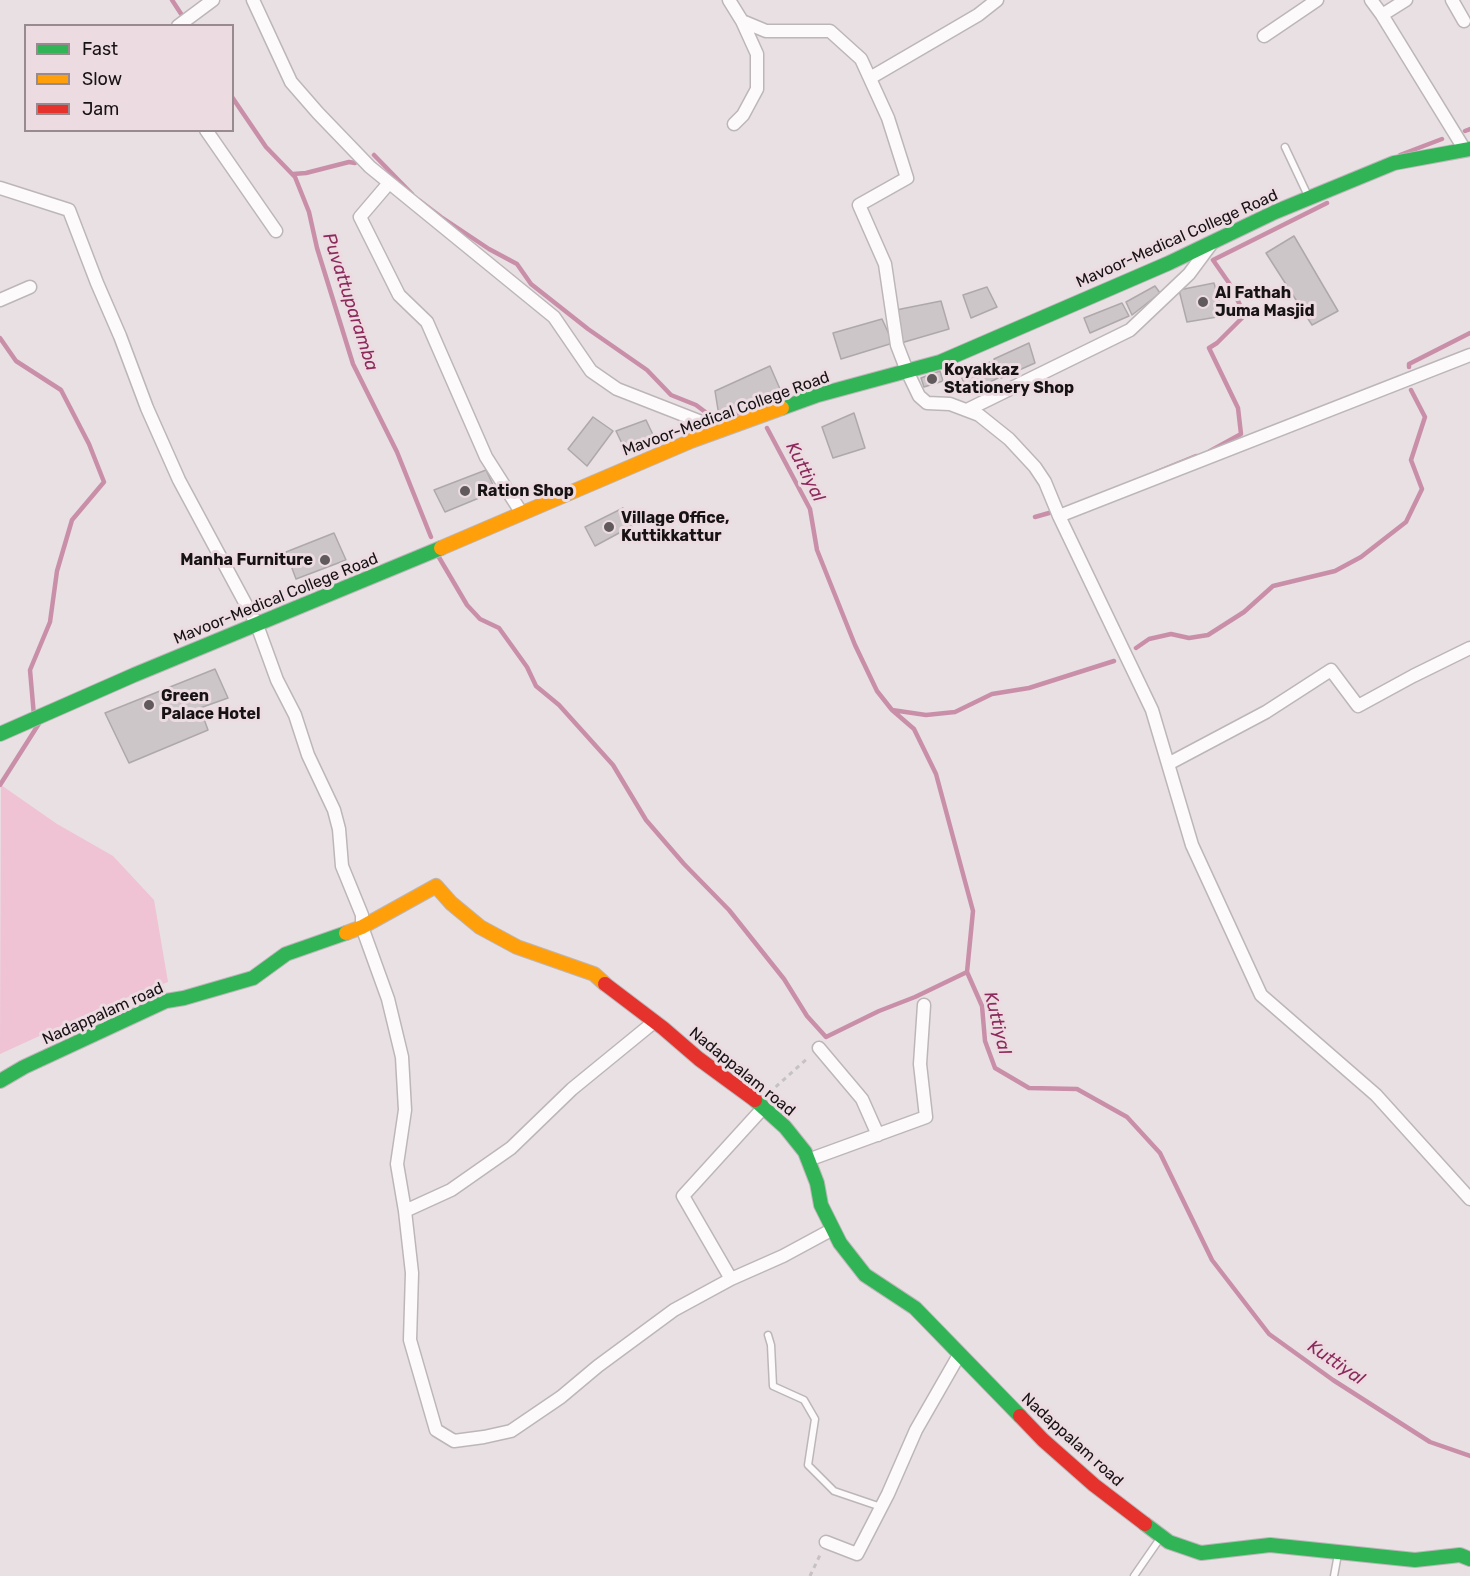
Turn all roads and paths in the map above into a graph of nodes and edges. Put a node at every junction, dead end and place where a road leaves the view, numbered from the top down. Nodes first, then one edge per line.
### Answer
1 (213, 0) edge
2 (253, 0) edge
3 (729, 0) edge
4 (997, 0) edge
5 (1317, 0) edge
6 (1371, 0) edge
7 (1406, 0) edge
8 (1452, 0) edge
9 (1383, 15) junction
10 (742, 21) junction
11 (1464, 21) dead end
12 (181, 24) edge
13 (1264, 36) dead end
14 (870, 78) junction
15 (734, 124) dead end
16 (207, 132) edge
17 (1285, 147) dead end
18 (1468, 149) edge
19 (389, 183) junction
20 (0, 188) edge
21 (1309, 198) junction
22 (276, 231) dead end
23 (1213, 242) junction
24 (30, 287) dead end
25 (0, 300) edge
26 (1470, 355) edge
27 (907, 371) junction
28 (967, 410) junction
29 (722, 430) junction
30 (521, 512) junction
31 (1059, 516) junction
32 (257, 625) junction
33 (1470, 648) edge
34 (0, 734) edge
35 (1168, 764) junction
36 (362, 927) junction
37 (924, 1005) dead end
38 (654, 1022) junction
39 (819, 1048) joint
40 (0, 1081) edge
41 (761, 1105) junction
42 (878, 1135) junction
43 (808, 1160) junction
44 (1470, 1199) edge
45 (405, 1211) junction
46 (833, 1229) junction
47 (731, 1279) junction
48 (768, 1335) dead end
49 (960, 1355) junction
50 (881, 1507) junction
51 (1162, 1536) junction
52 (826, 1542) joint
53 (1338, 1553) junction
54 (1470, 1559) edge
55 (810, 1576) edge
56 (1134, 1576) edge
57 (1334, 1576) edge

1 - 12 street
2 - 19 street
3 - 10 street
4 - 14 street
5 - 13 street
6 - 9 street
7 - 9 street
8 - 11 street
9 - 18 street
10 - 14 street
10 - 15 street
14 - 27 street
16 - 22 street
17 - 21 lane
18 - 21 street, Mavoor-Medical College Road
19 - 29 street
19 - 30 street
20 - 32 street
21 - 23 street, Mavoor-Medical College Road
23 - 27 street, Mavoor-Medical College Road
23 - 28 street
24 - 25 street
26 - 31 street
27 - 28 street
27 - 29 street, Mavoor-Medical College Road
28 - 31 street
29 - 30 street, Mavoor-Medical College Road
30 - 32 street, Mavoor-Medical College Road
31 - 35 street
32 - 34 street, Mavoor-Medical College Road
32 - 36 street
33 - 35 street
35 - 44 street
36 - 38 street, Nadappalam road
36 - 40 street, Nadappalam road
36 - 45 street
37 - 42 street
38 - 41 street, Nadappalam road
38 - 45 street
39 - 41 path
39 - 42 street
41 - 43 street, Nadappalam road
41 - 47 street
42 - 43 street
43 - 46 street, Nadappalam road
45 - 47 street
46 - 47 street
46 - 49 street, Nadappalam road
48 - 50 lane
49 - 50 street
49 - 51 street, Nadappalam road
50 - 52 street
51 - 53 street, Nadappalam road
51 - 56 lane
52 - 55 path
53 - 54 street, Nadappalam road
53 - 57 lane

